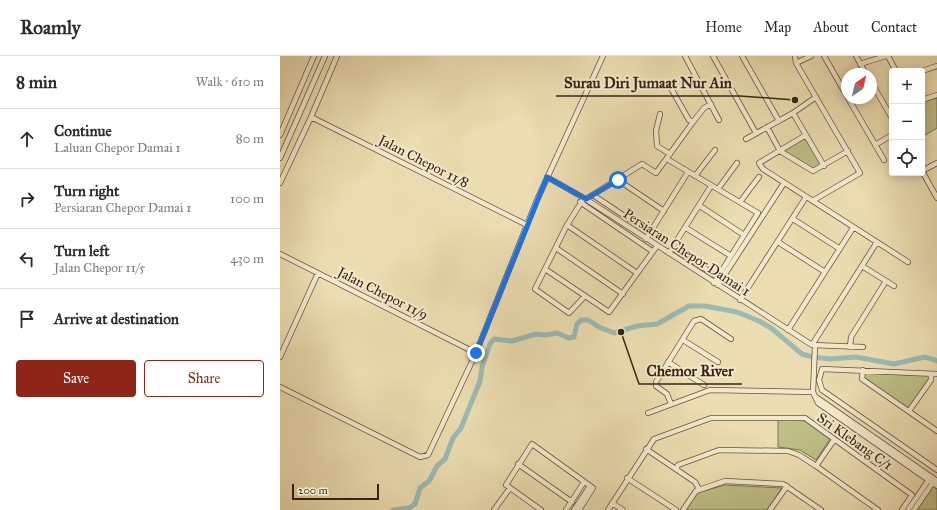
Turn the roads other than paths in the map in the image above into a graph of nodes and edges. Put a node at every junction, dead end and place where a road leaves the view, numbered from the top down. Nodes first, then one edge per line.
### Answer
1 (314, 56) edge
2 (325, 56) edge
3 (337, 56) edge
4 (603, 56) edge
5 (685, 56) edge
6 (713, 56) edge
7 (742, 56) edge
8 (795, 56) edge
9 (811, 56) edge
10 (824, 56) edge
11 (856, 56) edge
12 (887, 56) edge
13 (796, 63) junction
14 (860, 64) junction
15 (937, 66) edge
16 (862, 68) edge
17 (894, 68) edge
18 (925, 70) edge
19 (668, 83) dead end
20 (841, 85) edge
21 (877, 91) edge
22 (937, 95) edge
23 (816, 97) junction
24 (925, 99) edge
25 (710, 104) junction
26 (852, 104) edge
27 (292, 109) junction
28 (889, 109) edge
29 (301, 113) junction
30 (793, 113) junction
31 (660, 114) dead end
32 (311, 117) junction
33 (719, 120) dead end
34 (779, 121) junction
35 (693, 122) junction
36 (767, 127) junction
37 (756, 133) junction
38 (280, 135) edge
39 (806, 135) junction
40 (889, 137) edge
41 (746, 139) dead end
42 (875, 145) junction
43 (714, 150) dead end
44 (780, 151) junction
45 (848, 151) junction
46 (668, 156) junction
47 (280, 158) edge
48 (884, 160) dead end
49 (937, 162) edge
50 (738, 163) dead end
51 (824, 166) junction
52 (925, 169) edge
53 (688, 172) junction
54 (695, 176) junction
55 (925, 176) edge
56 (547, 177) junction
57 (759, 177) dead end
58 (618, 180) junction
59 (280, 183) edge
60 (784, 183) junction
61 (711, 186) junction
62 (718, 189) junction
63 (593, 195) junction
64 (806, 197) junction
65 (585, 198) junction
66 (937, 198) edge
67 (814, 200) dead end
68 (580, 202) junction
69 (740, 202) junction
70 (700, 206) junction
71 (664, 211) junction
72 (792, 219) junction
73 (527, 225) junction
74 (567, 225) junction
75 (686, 228) junction
76 (853, 228) junction
77 (650, 233) junction
78 (744, 235) junction
79 (646, 238) junction
80 (778, 242) junction
81 (877, 242) junction
82 (657, 246) junction
83 (556, 248) junction
84 (673, 248) junction
85 (840, 249) junction
86 (652, 251) junction
87 (280, 254) edge
88 (669, 254) junction
89 (731, 256) junction
90 (908, 262) dead end
91 (862, 266) junction
92 (545, 269) junction
93 (825, 272) junction
94 (318, 273) junction
95 (637, 273) junction
96 (718, 276) junction
97 (886, 281) junction
98 (716, 284) junction
99 (894, 286) dead end
100 (623, 294) junction
101 (585, 296) junction
102 (740, 300) junction
103 (788, 330) junction
104 (731, 339) dead end
105 (683, 340) junction
106 (813, 345) junction
107 (850, 347) junction
108 (863, 347) dead end
109 (476, 353) junction
110 (280, 358) edge
111 (668, 362) junction
112 (718, 362) dead end
113 (863, 370) junction
114 (931, 374) junction
115 (937, 374) edge
116 (704, 385) dead end
117 (280, 387) edge
118 (813, 392) junction
119 (672, 404) junction
120 (909, 411) junction
121 (648, 413) dead end
122 (936, 428) edge
123 (834, 440) junction
124 (646, 448) junction
125 (518, 464) junction
126 (816, 466) junction
127 (676, 469) junction
128 (937, 470) edge
129 (628, 478) junction
130 (933, 481) edge
131 (584, 482) junction
132 (787, 486) junction
133 (591, 487) junction
134 (510, 488) junction
135 (699, 489) junction
136 (572, 502) junction
137 (612, 503) junction
138 (494, 510) edge
139 (541, 510) edge
140 (566, 510) edge
141 (574, 510) edge
142 (579, 510) edge
143 (608, 510) edge
144 (622, 510) edge
145 (676, 510) edge
146 (683, 510) edge
147 (770, 510) edge
148 (821, 510) edge
149 (878, 510) edge
150 (902, 510) edge
151 (908, 510) edge
152 (914, 510) edge

1 - 27 street
2 - 29 street
3 - 32 street
4 - 56 street
5 - 25 street
6 - 37 street
7 - 34 street
8 - 13 street
9 - 13 street
10 - 20 street
11 - 14 street
12 - 14 street
12 - 17 street
13 - 23 street
14 - 16 street
15 - 18 street
19 - 35 street
21 - 28 street
22 - 24 street
23 - 30 street
23 - 45 street
25 - 33 street
25 - 35 street
26 - 42 street
27 - 29 street
27 - 38 street
29 - 47 street
30 - 34 street
30 - 39 street
31 - 46 street
32 - 59 street
32 - 73 street, Jalan Chepor 11/8
34 - 36 street
35 - 46 street
36 - 37 street
36 - 44 street
37 - 41 street
39 - 44 street
39 - 51 street
40 - 42 street
42 - 48 street
43 - 54 street
44 - 51 street
44 - 60 street
45 - 51 street
45 - 67 street
46 - 53 street
46 - 58 street
49 - 52 street
50 - 62 street
53 - 54 street
53 - 71 street
54 - 61 street
55 - 66 street
56 - 65 street, Persiaran Chepor Damai 1
56 - 73 street
57 - 69 street
58 - 63 street
58 - 71 street
60 - 64 street
60 - 98 street
61 - 62 street
61 - 70 street
62 - 69 street
63 - 65 street
63 - 77 street
64 - 72 street
64 - 76 street
65 - 68 street
65 - 79 street, Persiaran Chepor Damai 1
68 - 74 street
68 - 86 street
69 - 78 street
70 - 75 street
70 - 78 street
71 - 77 street
72 - 80 street
72 - 85 street
73 - 109 street
74 - 83 street
74 - 95 street
75 - 84 street
75 - 89 street
76 - 81 street
76 - 85 street
77 - 79 street
78 - 89 street
79 - 82 street, Persiaran Chepor Damai 1
80 - 93 street
80 - 102 street
81 - 90 street
81 - 91 street
82 - 86 street
82 - 88 street, Persiaran Chepor Damai 1
83 - 92 street
83 - 100 street
84 - 88 street
84 - 96 street
85 - 93 street
86 - 95 street
87 - 94 street, Jalan Chepor 11/9
88 - 98 street, Persiaran Chepor Damai 1
89 - 96 street
91 - 97 street
91 - 106 street
92 - 101 street
92 - 101 street
93 - 103 street
94 - 109 street, Jalan Chepor 11/9
94 - 110 street
95 - 100 street
96 - 98 street
97 - 99 street
97 - 107 street
98 - 102 street, Persiaran Chepor Damai 1
100 - 101 street
102 - 103 street, Persiaran Chepor Damai 1
103 - 106 street, Persiaran Chepor Damai 1
104 - 105 street
105 - 111 street
105 - 112 street
106 - 107 street
106 - 118 street
107 - 108 street
109 - 117 street
111 - 116 street
111 - 119 street
113 - 114 street
113 - 120 street
113 - 128 street
114 - 115 street
114 - 120 street
118 - 119 street
118 - 130 street
119 - 121 street
120 - 122 street
123 - 124 street, Sri Klebang C/1
123 - 126 street
123 - 150 street, Sri Klebang C/1
124 - 127 street
124 - 129 street, Sri Klebang C/1
125 - 131 street
125 - 134 street
125 - 136 street
126 - 127 street
126 - 149 street
127 - 135 street
129 - 137 street, Sri Klebang C/1
129 - 145 street
130 - 151 street
130 - 152 street
131 - 133 street
131 - 136 street
132 - 135 street
132 - 147 street
132 - 148 street
133 - 141 street
133 - 142 street
134 - 138 street
134 - 139 street
135 - 146 street
136 - 140 street
137 - 143 street, Sri Klebang C/1
137 - 144 street

